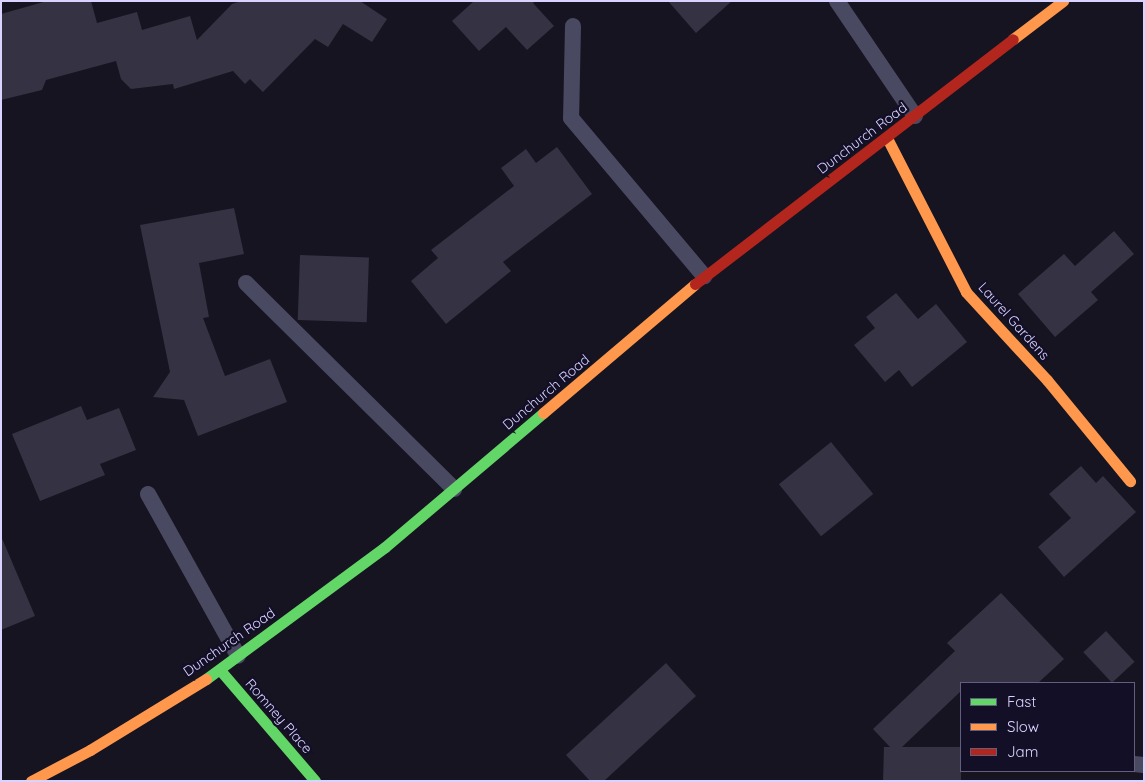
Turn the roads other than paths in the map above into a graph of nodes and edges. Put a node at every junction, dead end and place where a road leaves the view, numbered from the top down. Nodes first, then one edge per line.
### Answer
1 (837, 1) edge
2 (1063, 1) edge
3 (573, 26) dead end
4 (915, 116) junction
5 (887, 138) junction
6 (704, 276) junction
7 (246, 282) dead end
8 (1130, 482) dead end
9 (454, 490) junction
10 (148, 494) dead end
11 (238, 656) junction
12 (220, 670) junction
13 (31, 781) edge
14 (315, 781) edge

1 - 4 lane
2 - 4 main road, Dunchurch Road
3 - 6 lane
4 - 5 main road, Dunchurch Road
5 - 6 main road, Dunchurch Road
5 - 8 main road, Laurel Gardens
6 - 9 main road, Dunchurch Road
7 - 9 lane
9 - 11 main road, Dunchurch Road
10 - 11 lane
11 - 12 main road, Dunchurch Road
12 - 13 main road, Dunchurch Road
12 - 14 main road, Romney Place

